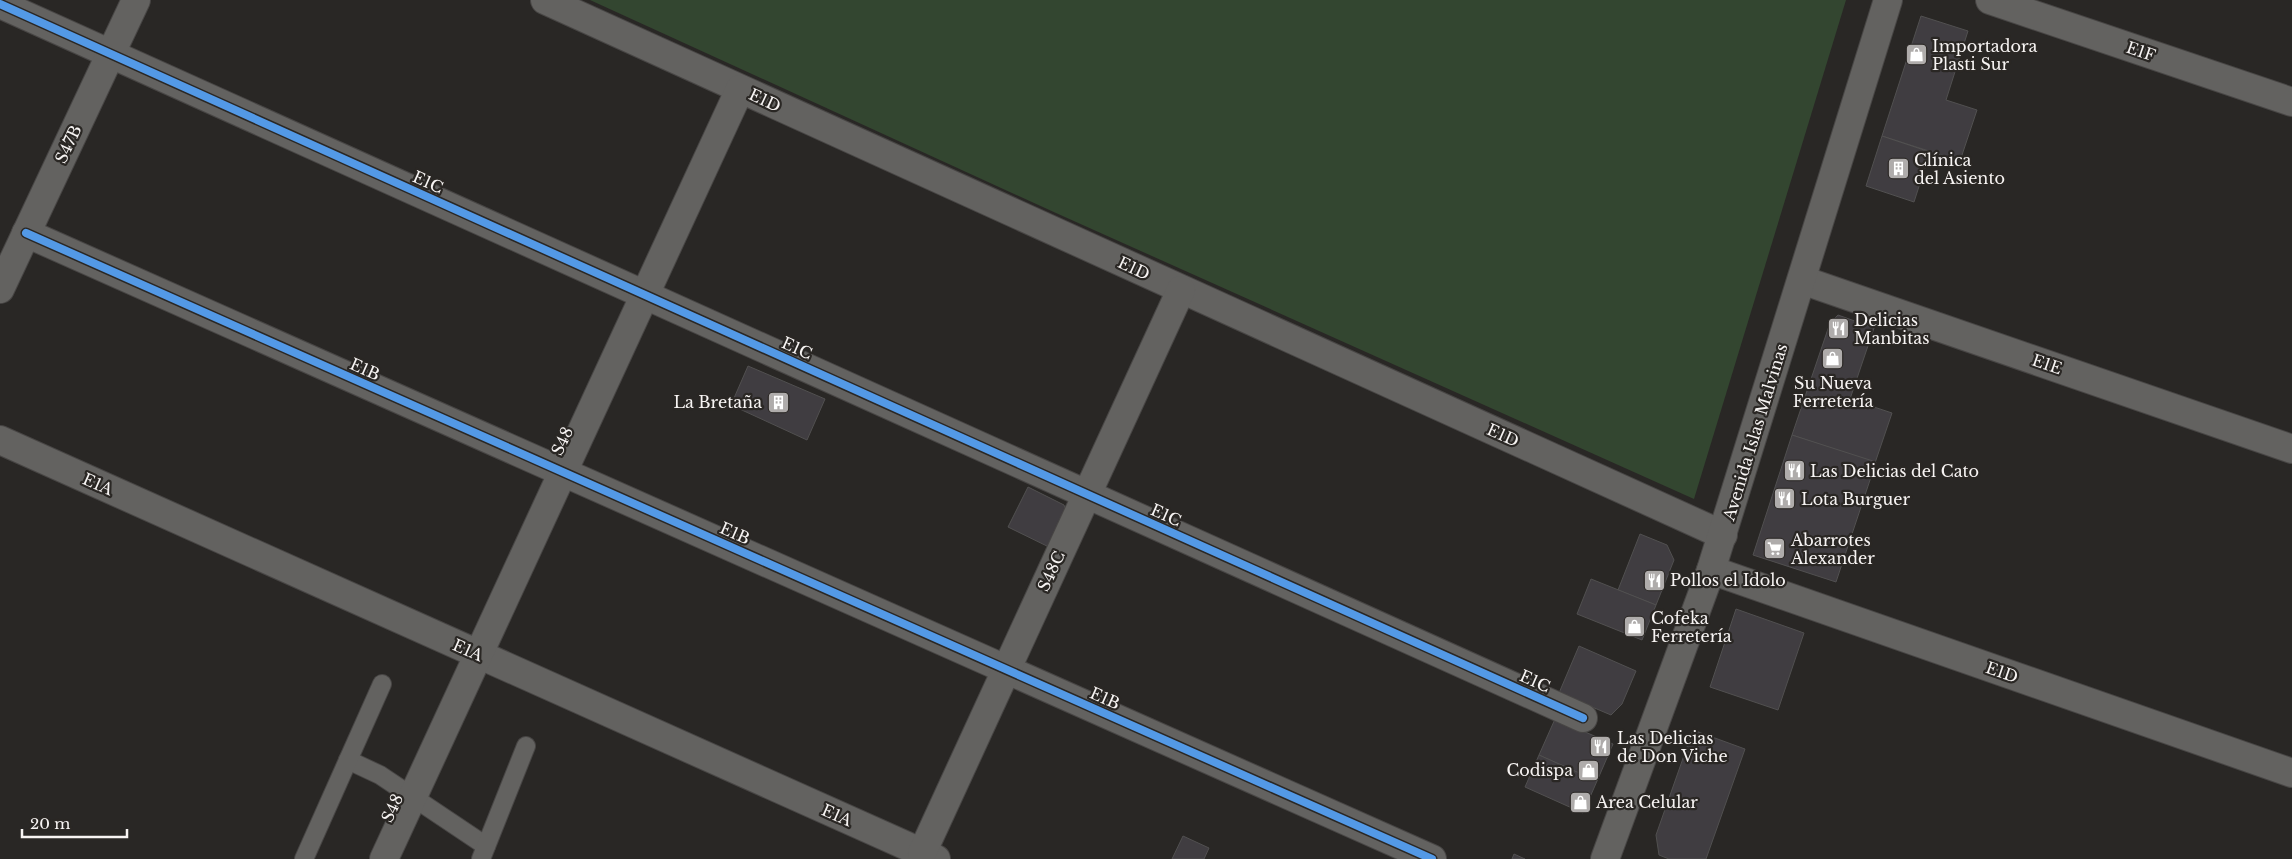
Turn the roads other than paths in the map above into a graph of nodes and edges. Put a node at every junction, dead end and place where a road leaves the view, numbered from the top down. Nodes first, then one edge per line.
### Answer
1 (136, 0) edge
2 (545, 0) edge
3 (1888, 0) edge
4 (1990, 0) edge
5 (0, 4) edge
6 (111, 54) junction
7 (740, 89) junction
8 (2292, 102) edge
9 (26, 233) junction
10 (1802, 280) junction
11 (0, 289) edge
12 (1180, 290) junction
13 (645, 295) junction
14 (0, 440) edge
15 (2292, 449) edge
16 (563, 472) junction
17 (1087, 494) junction
18 (1723, 535) junction
19 (1711, 570) junction
20 (479, 655) junction
21 (1006, 669) junction
22 (382, 684) dead end
23 (1583, 718) dead end
24 (526, 746) dead end
25 (348, 760) junction
26 (2292, 774) edge
27 (413, 795) junction
28 (484, 852) edge
29 (929, 856) edge
30 (304, 859) edge
31 (384, 859) edge
32 (1432, 859) edge
33 (1606, 859) edge

1 - 6 street, S47B
2 - 7 street, E1D
3 - 10 street, Avenida Islas Malvinas
4 - 8 street, E1F
5 - 6 street, E1C
6 - 9 street, S47B
6 - 13 street, E1C
7 - 12 street, E1D
7 - 13 street, S48
9 - 11 street, S47B
9 - 16 street, E1B
10 - 15 street, E1E
10 - 18 street, Avenida Islas Malvinas
12 - 17 street, S48C
12 - 18 street, E1D
13 - 16 street, S48
13 - 17 street, E1C
14 - 20 street, E1A
16 - 20 street, S48
16 - 21 street, E1B
17 - 21 street, S48C
17 - 23 street, E1C
18 - 19 street, Avenida Islas Malvinas
19 - 26 street, E1D
19 - 33 street, Avenida Islas Malvinas
20 - 27 street, S48
20 - 29 street, E1A
21 - 29 street, S48C
21 - 32 street, E1B
22 - 25 lane
24 - 28 lane
25 - 27 lane
25 - 30 lane
27 - 28 lane
27 - 31 street, S48

